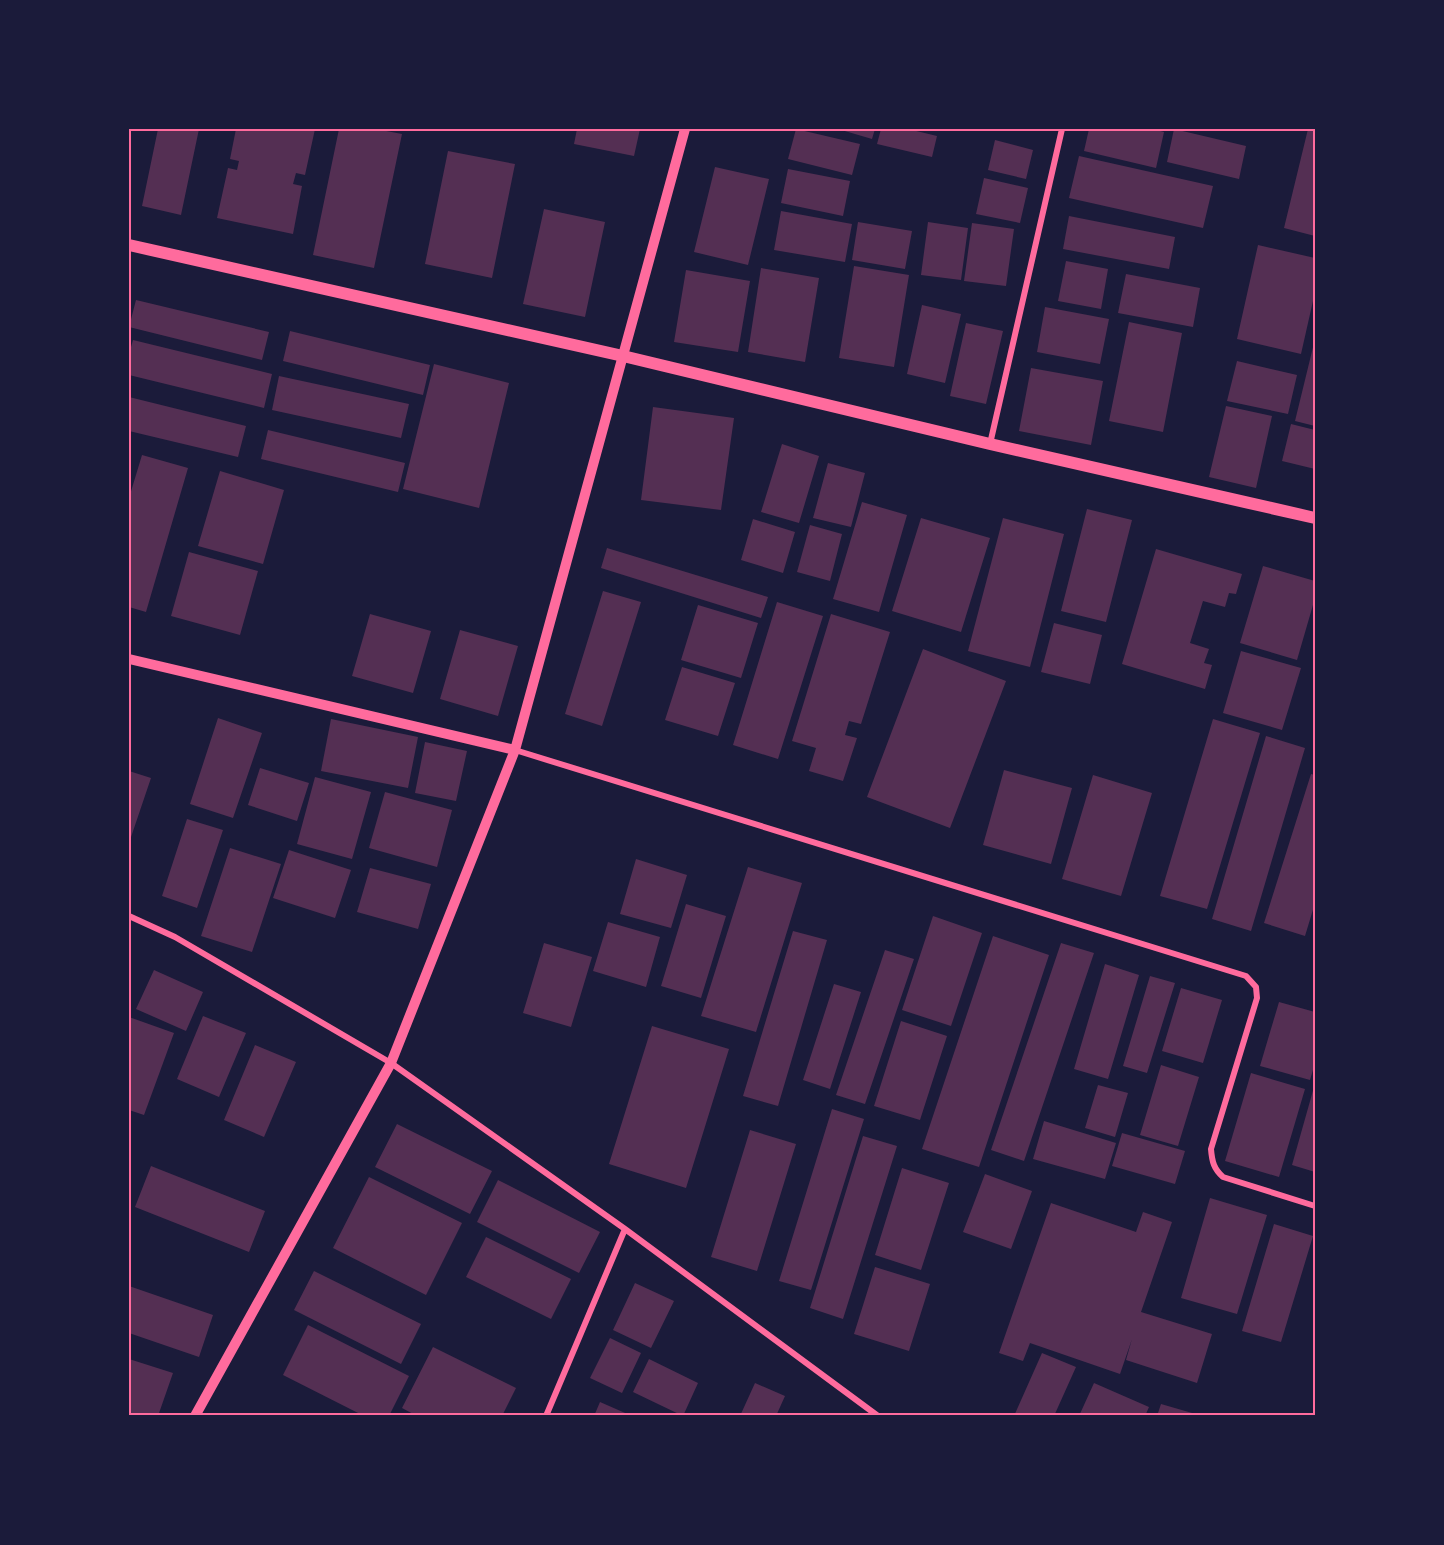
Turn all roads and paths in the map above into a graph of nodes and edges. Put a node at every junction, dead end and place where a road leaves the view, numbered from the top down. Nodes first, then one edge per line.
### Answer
1 (685, 129) edge
2 (1062, 129) edge
3 (129, 245) edge
4 (623, 356) junction
5 (990, 444) junction
6 (1315, 518) edge
7 (129, 659) edge
8 (515, 750) junction
9 (129, 916) edge
10 (391, 1063) junction
11 (1315, 1206) edge
12 (625, 1228) junction
13 (195, 1416) edge
14 (546, 1416) edge
15 (878, 1416) edge

1 - 4 street
2 - 5 street
3 - 4 main road
4 - 5 main road
4 - 8 street
5 - 6 main road
7 - 8 street
8 - 10 street
8 - 11 street
9 - 10 street
10 - 12 street
10 - 13 street
12 - 14 street
12 - 15 street

